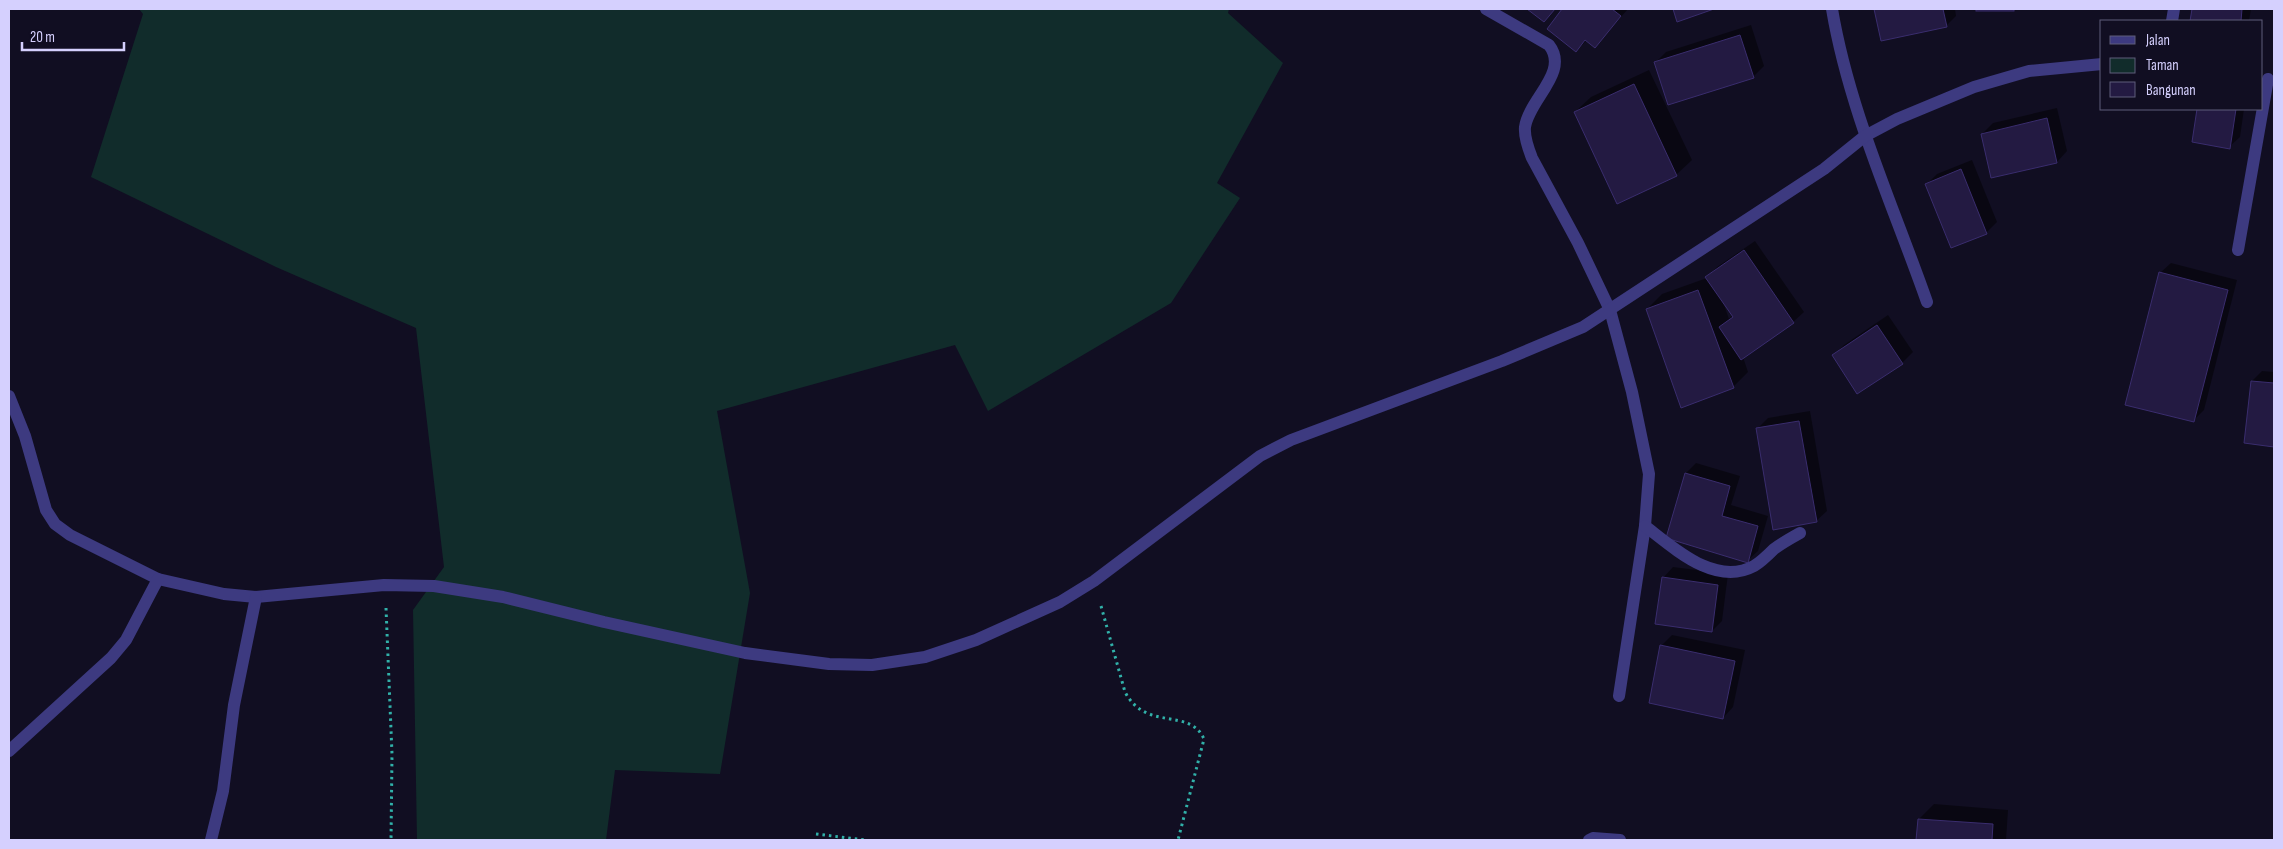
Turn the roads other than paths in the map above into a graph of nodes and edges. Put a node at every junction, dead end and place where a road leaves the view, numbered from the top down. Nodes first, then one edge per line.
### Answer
1 (1486, 9) edge
2 (1832, 9) edge
3 (2100, 64) edge
4 (2268, 79) edge
5 (2263, 108) edge
6 (2263, 110) edge
7 (1865, 136) junction
8 (2238, 250) dead end
9 (1927, 302) dead end
10 (1610, 310) junction
11 (9, 396) edge
12 (1645, 526) junction
13 (1800, 533) dead end
14 (158, 579) junction
15 (256, 596) junction
16 (1619, 696) dead end
17 (9, 751) edge
18 (211, 840) edge
19 (1589, 840) edge
20 (1620, 840) edge

1 - 10 street
2 - 7 street
3 - 7 street
4 - 5 street
6 - 8 street
7 - 9 street
7 - 10 street
10 - 12 street
10 - 15 street
11 - 14 street
12 - 13 street
12 - 16 street
14 - 15 street
14 - 17 street
15 - 18 street
19 - 20 street

